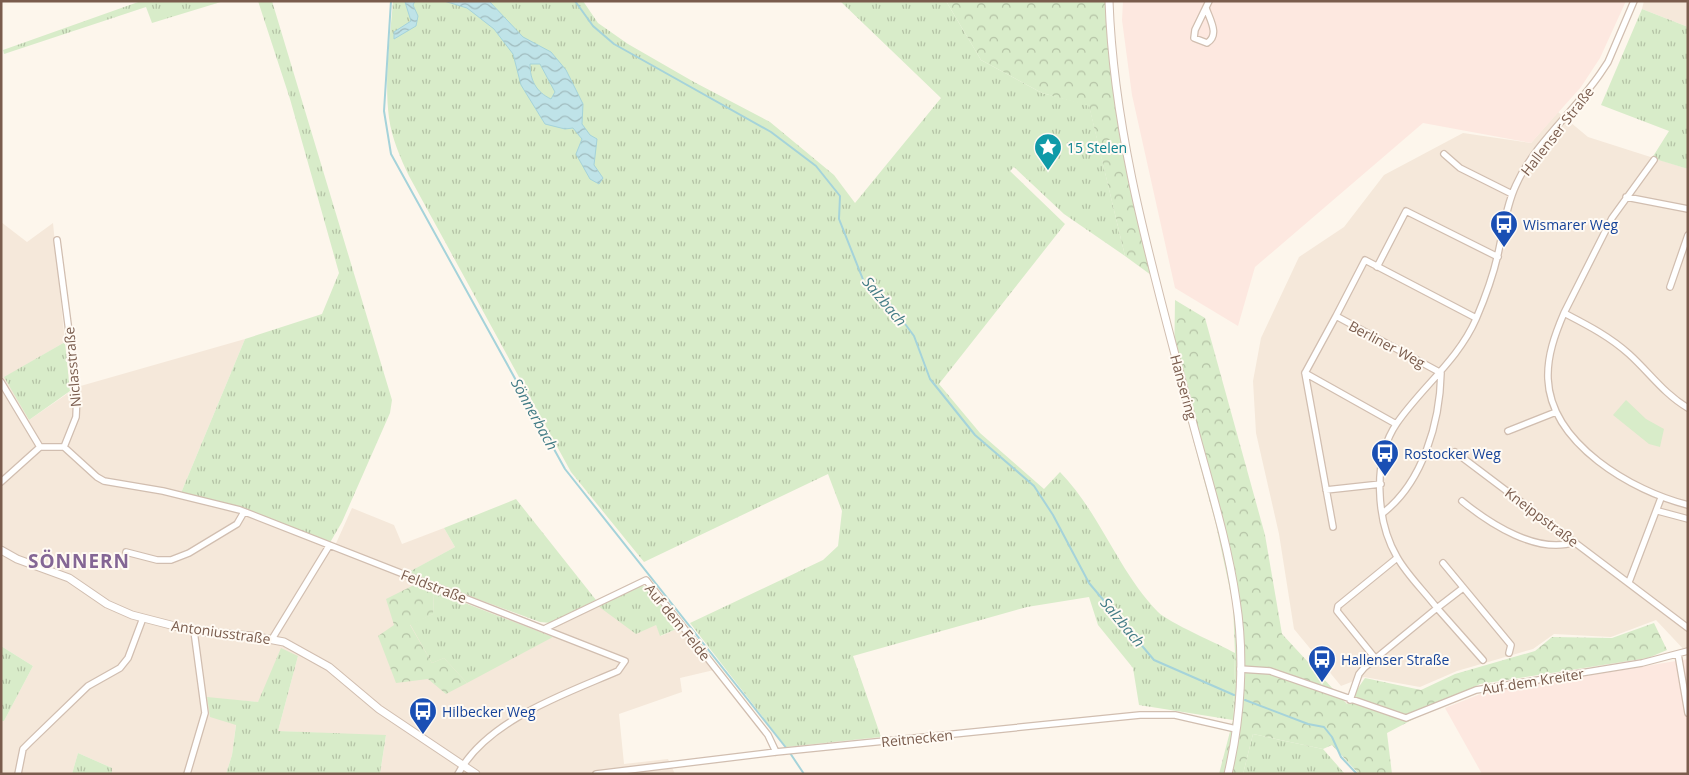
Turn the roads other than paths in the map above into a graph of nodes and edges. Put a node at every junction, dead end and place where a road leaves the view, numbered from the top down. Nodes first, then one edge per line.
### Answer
1 (1109, 1) edge
2 (1209, 1) edge
3 (1634, 1) edge
4 (1206, 8) junction
5 (1444, 154) dead end
6 (1654, 160) dead end
7 (1512, 194) junction
8 (1626, 197) junction
9 (1688, 209) edge
10 (1688, 235) edge
11 (57, 240) dead end
12 (1498, 257) junction
13 (1377, 267) junction
14 (1670, 287) dead end
15 (1564, 313) junction
16 (1336, 316) junction
17 (1476, 318) junction
18 (1305, 373) junction
19 (1441, 373) junction
20 (1, 382) edge
21 (1688, 408) edge
22 (1556, 412) junction
23 (1396, 424) junction
24 (1508, 431) dead end
25 (40, 447) junction
26 (64, 447) junction
27 (1455, 452) dead end
28 (1, 482) edge
29 (1381, 484) junction
30 (1326, 490) junction
31 (1661, 498) junction
32 (1462, 501) dead end
33 (1688, 504) edge
34 (1658, 511) junction
35 (244, 512) junction
36 (1383, 513) junction
37 (1688, 519) edge
38 (1333, 527) dead end
39 (1575, 542) junction
40 (329, 546) junction
41 (1, 550) edge
42 (126, 552) dead end
43 (1397, 558) junction
44 (1443, 563) dead end
45 (1629, 582) junction
46 (1463, 588) junction
47 (1437, 608) junction
48 (143, 618) junction
49 (546, 628) junction
50 (1688, 628) edge
51 (194, 631) junction
52 (272, 639) junction
53 (1688, 651) edge
54 (1510, 653) dead end
55 (1678, 654) junction
56 (1375, 658) junction
57 (1483, 660) dead end
58 (1240, 669) junction
59 (1350, 700) junction
60 (1688, 713) edge
61 (1236, 729) junction
62 (776, 752) junction
63 (463, 765) junction
64 (18, 774) edge
65 (187, 774) edge
66 (458, 774) edge
67 (476, 774) edge
68 (596, 774) edge
69 (1228, 774) edge

1 - 58 street, Hansering
2 - 4 street
3 - 7 street, Hallenser Straße
4 - 4 street
5 - 7 street
6 - 8 street
7 - 12 street, Hallenser Straße
8 - 9 street
8 - 15 street
10 - 14 street
11 - 26 street, Niclasstraße
12 - 13 street
12 - 17 street, Hallenser Straße
13 - 16 street
13 - 17 street
15 - 21 street
15 - 22 street
16 - 18 street, Berliner Weg
16 - 19 street, Berliner Weg
17 - 19 street, Hallenser Straße
18 - 23 street
18 - 30 street
19 - 23 street, Hallenser Straße
19 - 36 street, Hallenser Straße
20 - 25 street
22 - 24 street
22 - 31 street
23 - 29 street, Hallenser Straße
25 - 26 street
25 - 28 street
26 - 35 street, Feldstraße
27 - 39 street, Kneippstraße
29 - 30 street
29 - 36 street, Hallenser Straße
30 - 38 street
31 - 33 street
31 - 34 street
32 - 39 street
34 - 37 street
34 - 45 street
35 - 40 street, Feldstraße
35 - 42 street
36 - 43 street, Hallenser Straße
39 - 45 street, Kneippstraße
40 - 49 street, Feldstraße
40 - 52 street
41 - 48 street, Antoniusstraße
43 - 47 street, Hallenser Straße
43 - 56 street
44 - 46 street
45 - 50 street, Kneippstraße
46 - 47 street
46 - 54 street
47 - 56 street
47 - 57 street, Hallenser Straße
48 - 51 street, Antoniusstraße
48 - 64 street
49 - 62 street, Auf dem Felde
49 - 63 street, Feldstraße
51 - 52 street, Antoniusstraße
51 - 65 street
52 - 63 street, Antoniusstraße
53 - 55 street, Auf dem Kreiter
55 - 59 street, Auf dem Kreiter
55 - 60 street
56 - 59 street
58 - 59 street, Auf dem Kreiter
58 - 61 street, Hansering
61 - 62 street, Reitnecken
61 - 69 street, Hansering
62 - 68 street, Reitnecken
63 - 66 street
63 - 67 street, Antoniusstraße

